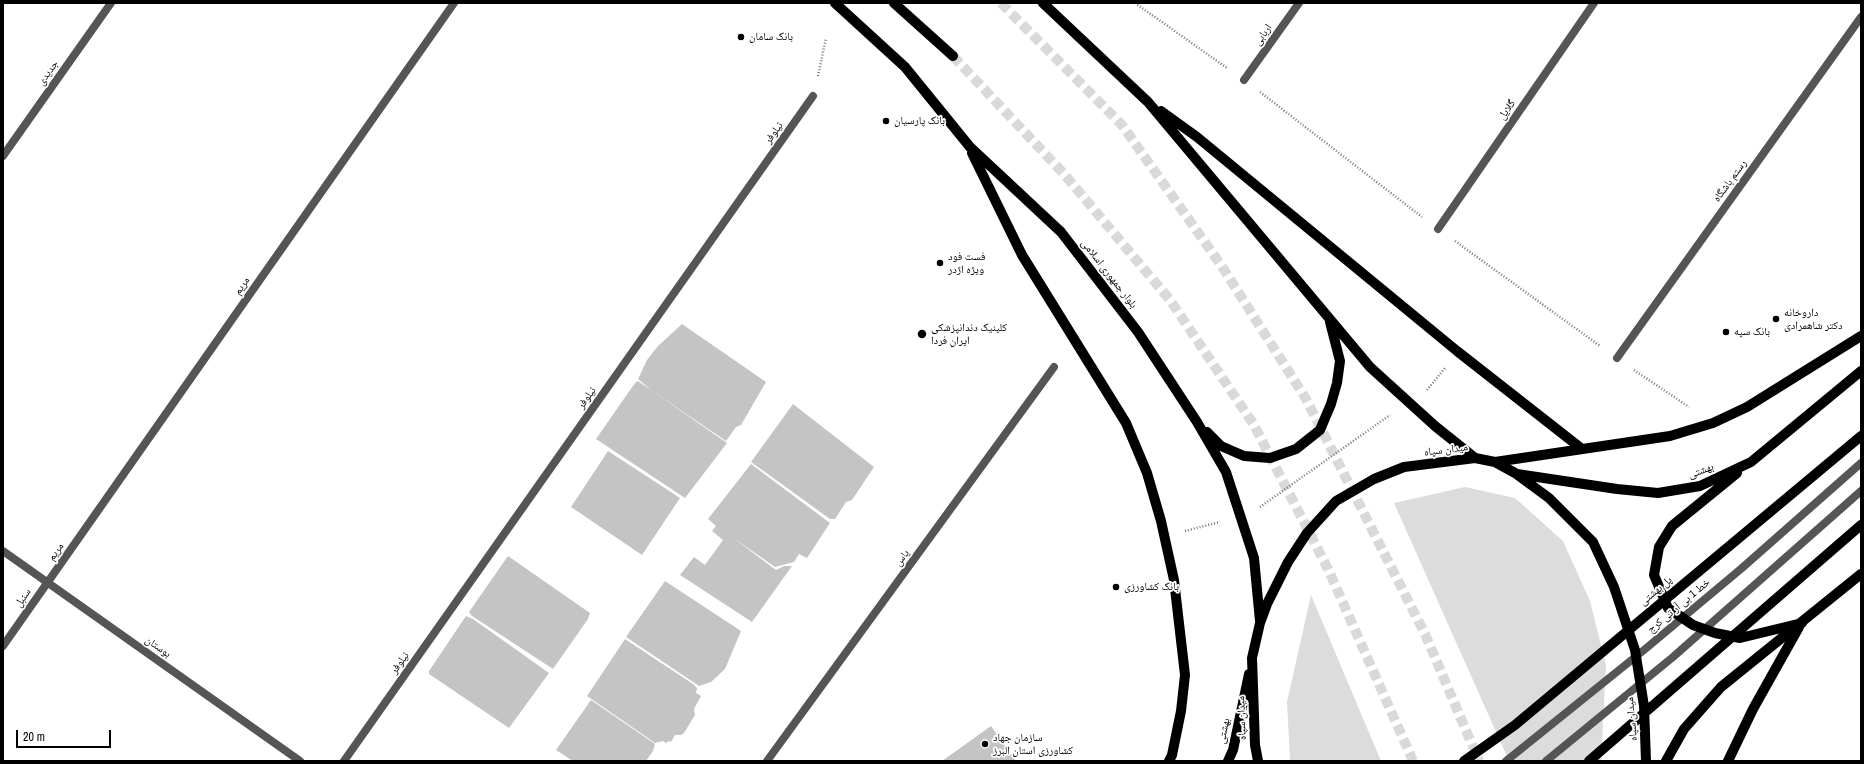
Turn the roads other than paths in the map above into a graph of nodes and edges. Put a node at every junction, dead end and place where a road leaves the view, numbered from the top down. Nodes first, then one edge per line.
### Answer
1 (111, 3) edge
2 (454, 3) edge
3 (835, 3) edge
4 (894, 3) edge
5 (1043, 3) edge
6 (1299, 3) edge
7 (1594, 3) edge
8 (1861, 17) edge
9 (953, 56) tunnel mouth
10 (1244, 80) road end
11 (813, 96) road end
12 (1148, 102) junction
13 (970, 147) junction
14 (3, 156) edge
15 (1438, 229) road end
16 (1329, 318) junction
17 (1861, 336) edge
18 (1617, 358) road end
19 (1054, 367) dead end
20 (1861, 371) edge
21 (1197, 422) junction
22 (1861, 436) edge
23 (1582, 448) junction
24 (1476, 458) junction
25 (1495, 462) junction
26 (1751, 462) junction
27 (1861, 463) edge
28 (1515, 473) junction
29 (1861, 491) edge
30 (1861, 525) edge
31 (3, 551) edge
32 (1861, 574) edge
33 (48, 582) junction
34 (1260, 623) junction
35 (1802, 623) junction
36 (3, 646) edge
37 (1252, 658) junction
38 (300, 761) edge
39 (344, 761) edge
40 (767, 761) edge
41 (1169, 761) edge
42 (1228, 761) edge
43 (1258, 761) edge
44 (1464, 761) edge
45 (1506, 761) edge
46 (1546, 761) edge
47 (1589, 761) edge
48 (1646, 761) edge
49 (1666, 761) edge
50 (1728, 761) edge

1 - 14 street, جدیدی
2 - 33 street, مریم
3 - 13 main road, بلوار جمهوری اسلامی
4 - 9 main road
5 - 12 main road
6 - 10 street, اربابی
7 - 15 street, گلایل
8 - 18 street, رستم باشگاه
11 - 39 street, نیلوفر
12 - 16 main road
12 - 23 main road
13 - 21 main road, بلوار جمهوری اسلامی
13 - 41 main road
16 - 21 main road
16 - 24 main road
17 - 23 main road
19 - 40 street, یاس
20 - 26 main road, بهشتى
21 - 34 main road, بلوار جمهوری اسلامی
22 - 44 main road, پل بهشتی
23 - 25 main road
24 - 25 main road, میدان سپاه
24 - 34 main road, میدان سپاه
25 - 28 main road, میدان سپاه
26 - 28 main road, بهشتى
26 - 35 main road
27 - 45 street, خط 1 بی آر تی کرج
28 - 48 main road, میدان سپاه
29 - 46 street
30 - 47 main road
31 - 33 street, بوستان
32 - 35 main road
33 - 36 street, سنبل
33 - 38 street, بوستان
34 - 37 main road, میدان سپاه
35 - 49 main road
35 - 50 main road
37 - 42 main road, بهشتى
37 - 43 main road, میدان سپاه

